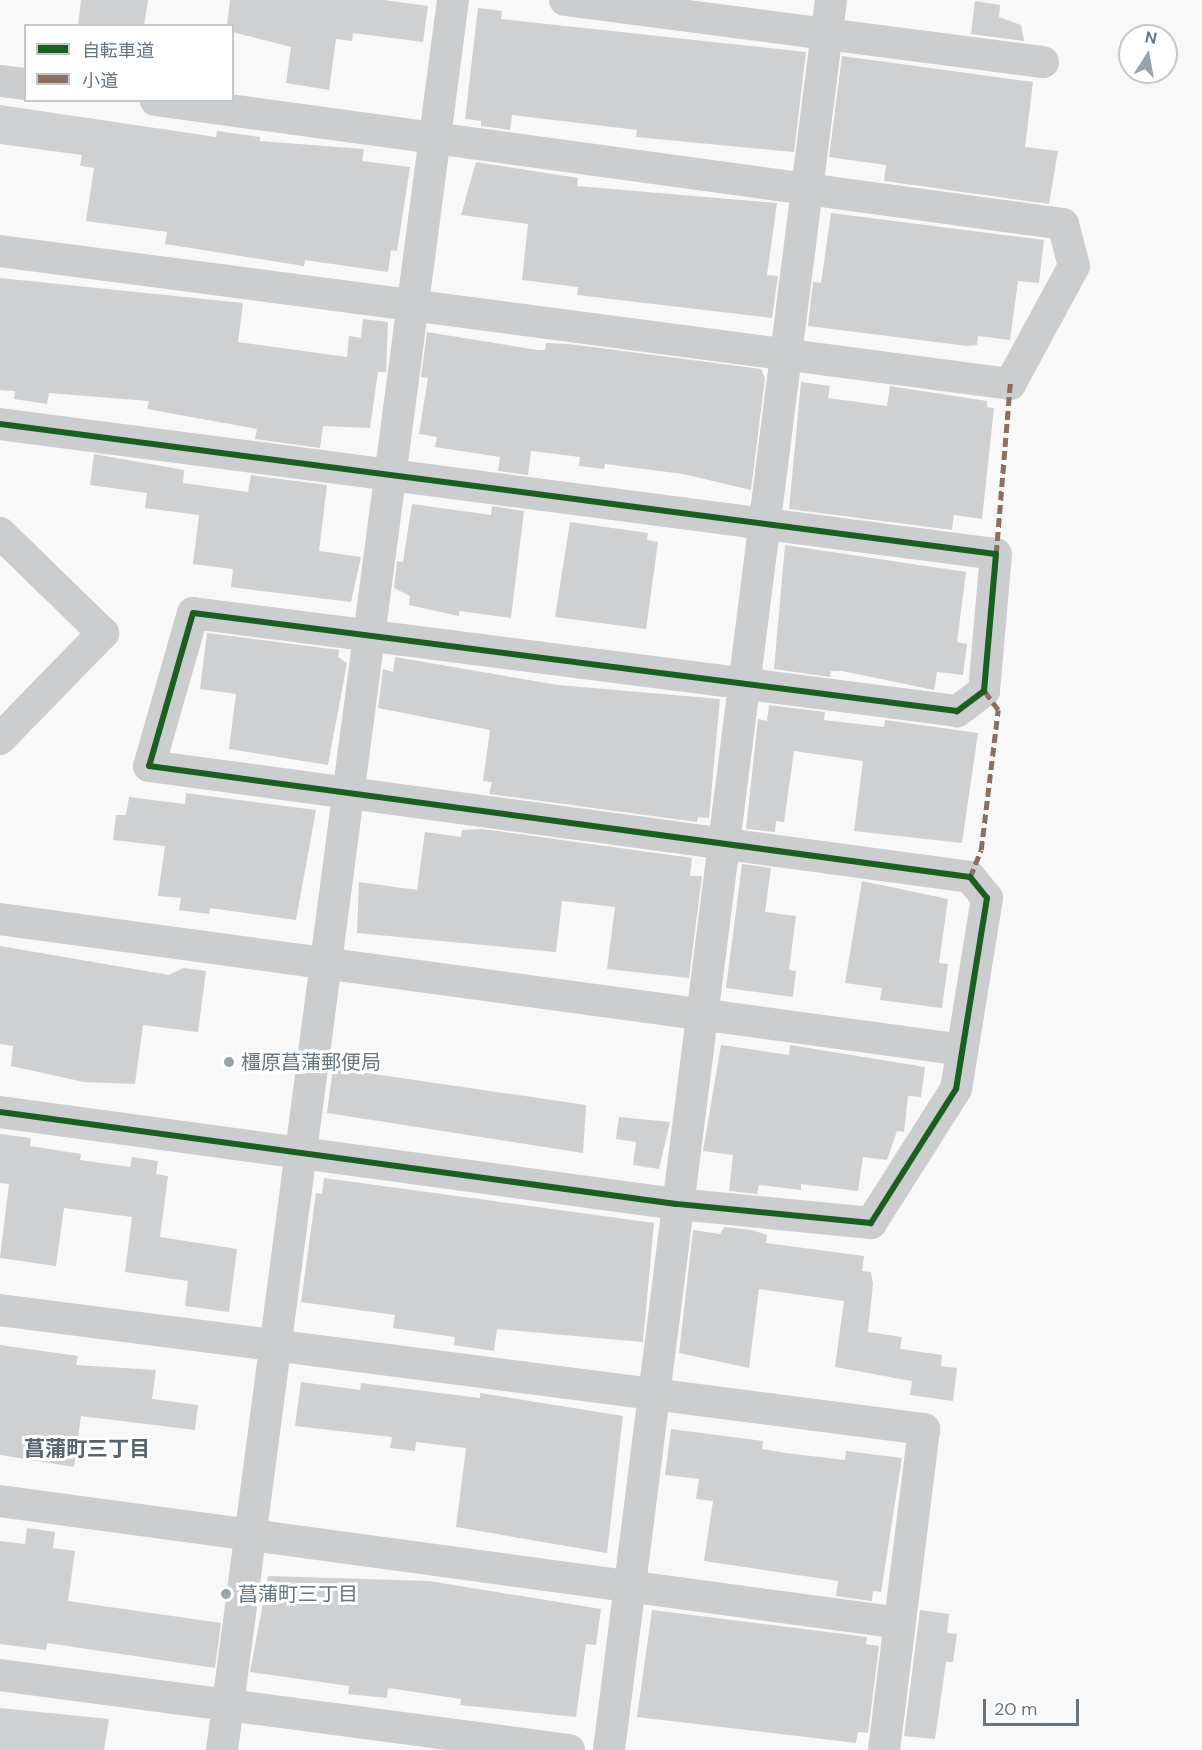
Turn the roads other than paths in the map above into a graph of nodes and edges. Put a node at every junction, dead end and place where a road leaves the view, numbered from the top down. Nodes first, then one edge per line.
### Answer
1 (453, 0) edge
2 (565, 0) edge
3 (831, 0) edge
4 (827, 34) junction
5 (1043, 62) dead end
6 (0, 81) edge
7 (24, 84) edge
8 (171, 102) edge
9 (435, 136) junction
10 (807, 187) junction
11 (0, 251) edge
12 (413, 307) junction
13 (786, 355) junction
14 (0, 424) edge
15 (391, 474) junction
16 (765, 521) junction
17 (0, 533) edge
18 (370, 635) junction
19 (745, 682) junction
20 (0, 739) edge
21 (347, 793) junction
22 (722, 843) junction
23 (0, 919) edge
24 (325, 960) junction
25 (700, 1012) junction
26 (962, 1050) junction
27 (0, 1112) edge
28 (300, 1154) junction
29 (676, 1203) junction
30 (0, 1310) edge
31 (275, 1345) junction
32 (651, 1395) junction
33 (0, 1501) edge
34 (249, 1538) junction
35 (628, 1587) junction
36 (900, 1623) junction
37 (0, 1675) edge
38 (228, 1705) junction
39 (222, 1750) edge
40 (569, 1750) edge
41 (609, 1750) edge
42 (884, 1750) edge

1 - 9 street
2 - 4 street
3 - 4 street
4 - 5 street
4 - 10 street
6 - 7 street
8 - 9 street
9 - 10 street
9 - 12 street
10 - 13 street
10 - 13 street
11 - 12 street
12 - 13 street
12 - 15 street
13 - 16 street
14 - 15 street
15 - 16 street
15 - 18 street
16 - 19 street
16 - 19 street
17 - 20 street
18 - 19 street
18 - 21 street
18 - 21 street
19 - 22 street
21 - 22 street
21 - 24 street
22 - 25 street
22 - 26 street
23 - 24 street
24 - 25 street
24 - 28 street
25 - 26 street
25 - 29 street
26 - 29 street
27 - 28 street
28 - 29 street
28 - 31 street
29 - 32 street
30 - 31 street
31 - 32 street
31 - 34 street
32 - 35 street
32 - 36 street
33 - 34 street
34 - 35 street
34 - 38 street
35 - 36 street
35 - 41 street
36 - 42 street
37 - 38 street
38 - 39 street
38 - 40 street

